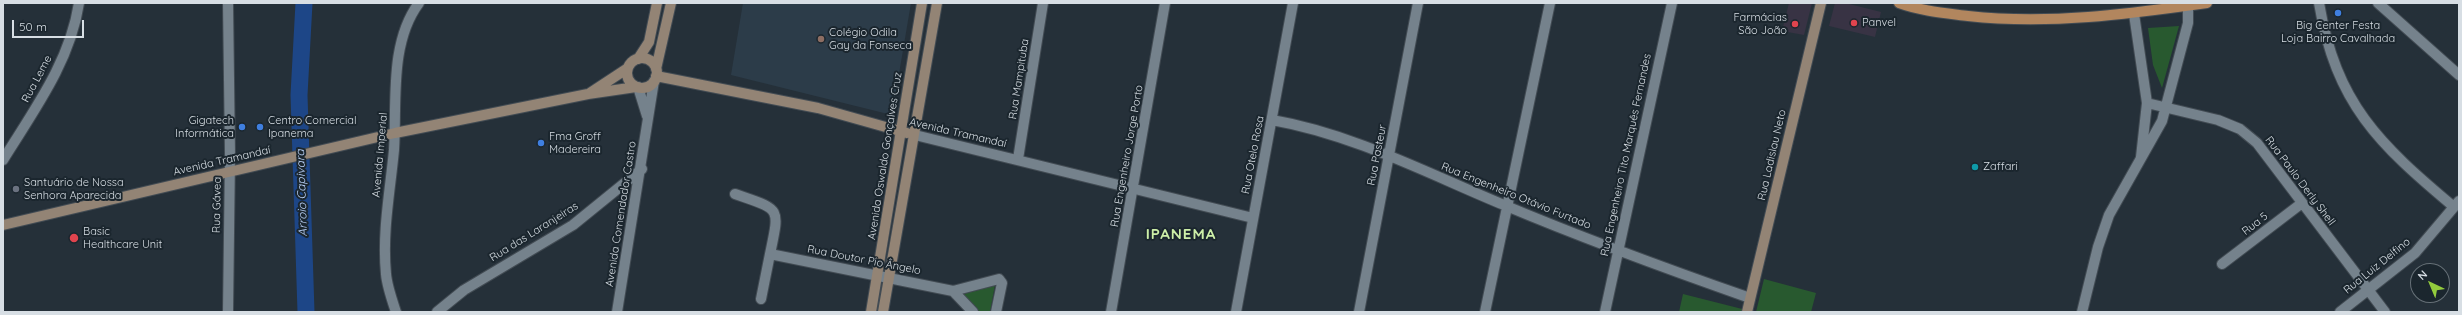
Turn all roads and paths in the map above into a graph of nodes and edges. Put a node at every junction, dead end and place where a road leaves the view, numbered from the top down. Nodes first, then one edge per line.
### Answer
1 (79, 3) edge
2 (228, 3) edge
3 (419, 3) edge
4 (657, 3) edge
5 (671, 3) edge
6 (922, 3) edge
7 (937, 3) edge
8 (1043, 3) edge
9 (1165, 3) edge
10 (1293, 3) edge
11 (1418, 3) edge
12 (1550, 3) edge
13 (1672, 3) edge
14 (1821, 3) edge
15 (1899, 3) edge
16 (2207, 3) edge
17 (2319, 3) edge
18 (2378, 3) edge
19 (2188, 6) junction
20 (2134, 14) junction
21 (638, 59) junction
22 (628, 68) junction
23 (2459, 75) edge
24 (655, 76) junction
25 (637, 87) junction
26 (588, 94) junction
27 (2147, 103) junction
28 (2166, 107) junction
29 (648, 119) junction
30 (1272, 120) junction
31 (902, 132) junction
32 (395, 133) junction
33 (915, 135) junction
34 (1389, 156) junction
35 (1018, 159) junction
36 (2140, 159) junction
37 (3, 160) edge
38 (642, 169) junction
39 (229, 172) junction
40 (1133, 188) junction
41 (735, 194) dead end
42 (2302, 203) junction
43 (2457, 204) edge
44 (1507, 206) junction
45 (1253, 218) junction
46 (3, 225) edge
47 (1618, 251) junction
48 (770, 254) junction
49 (2222, 264) dead end
50 (878, 274) junction
51 (889, 277) junction
52 (2368, 290) junction
53 (953, 291) junction
54 (1750, 298) junction
55 (760, 299) dead end
56 (228, 312) edge
57 (396, 312) edge
58 (437, 312) edge
59 (618, 312) edge
60 (871, 312) edge
61 (883, 312) edge
62 (973, 312) edge
63 (996, 312) edge
64 (1111, 312) edge
65 (1236, 312) edge
66 (1359, 312) edge
67 (1485, 312) edge
68 (1605, 312) edge
69 (1746, 312) edge
70 (2082, 312) edge
71 (2340, 312) edge
72 (2385, 312) edge

1 - 37 street, Rua Leme
2 - 39 street, Rua Gávea
3 - 32 street, Avenida Imperial
4 - 21 street
5 - 24 street, Avenida Comendador Castro
6 - 31 street, Avenida Oswaldo Gonçalves Cruz
7 - 33 street
8 - 35 street, Rua Mampituba
9 - 40 street, Rua Engenheiro Jorge Porto
10 - 30 street, Rua Otelo Rosa
11 - 34 street, Rua Pasteur
12 - 44 street
13 - 47 street, Rua Engenheiro Tito Marquês Fernandes
14 - 54 street, Rua Ladislau Neto
15 - 20 main road
16 - 19 main road
17 - 43 street
18 - 23 street
19 - 20 main road
19 - 28 street
20 - 27 street
21 - 22 street
21 - 24 street
22 - 25 street
22 - 26 street, Avenida Tramandaí
24 - 25 street
24 - 29 street, Avenida Comendador Castro
24 - 31 street, Avenida Tramandaí
25 - 26 street, Avenida Tramandaí
25 - 29 street, Avenida Comendador Castro
26 - 32 street, Avenida Tramandaí
27 - 28 street, Rua Paulo Derly Shell
27 - 36 street
28 - 36 street
28 - 42 street, Rua Paulo Derly Shell
29 - 38 street, Avenida Comendador Castro
30 - 34 street, Rua Engenheiro Otávio Furtado
30 - 45 street, Rua Otelo Rosa
31 - 33 street, Avenida Tramandaí
31 - 50 street, Avenida Oswaldo Gonçalves Cruz
32 - 39 street, Avenida Tramandaí
32 - 57 street, Avenida Imperial
33 - 35 street, Avenida Tramandaí
33 - 51 street
34 - 44 street, Rua Engenheiro Otávio Furtado
34 - 66 street, Rua Pasteur
35 - 40 street, Avenida Tramandaí
36 - 70 street
38 - 58 street, Rua das Laranjeiras
38 - 59 street, Avenida Comendador Castro
39 - 46 street, Avenida Tramandaí
39 - 56 street, Rua Gávea
40 - 45 street, Avenida Tramandaí
40 - 64 street, Rua Engenheiro Jorge Porto
41 - 48 street
42 - 49 street, Rua 5
42 - 52 street, Rua Paulo Derly Shell
43 - 52 street, Rua Luiz Delfino
44 - 47 street, Rua Engenheiro Otávio Furtado
44 - 67 street
45 - 65 street, Rua Otelo Rosa
47 - 54 street, Rua Engenheiro Otávio Furtado
47 - 68 street, Rua Engenheiro Tito Marquês Fernandes
48 - 50 street, Rua Doutor Pio Ângelo
48 - 55 street
50 - 51 street, Rua Doutor Pio Ângelo
50 - 60 street, Avenida Oswaldo Gonçalves Cruz
51 - 53 street, Rua Doutor Pio Ângelo
51 - 61 street
52 - 71 street, Rua Luiz Delfino
52 - 72 street, Rua Paulo Derly Shell
53 - 62 street
53 - 63 street, Rua Doutor Pio Ângelo
54 - 69 street, Rua Ladislau Neto

